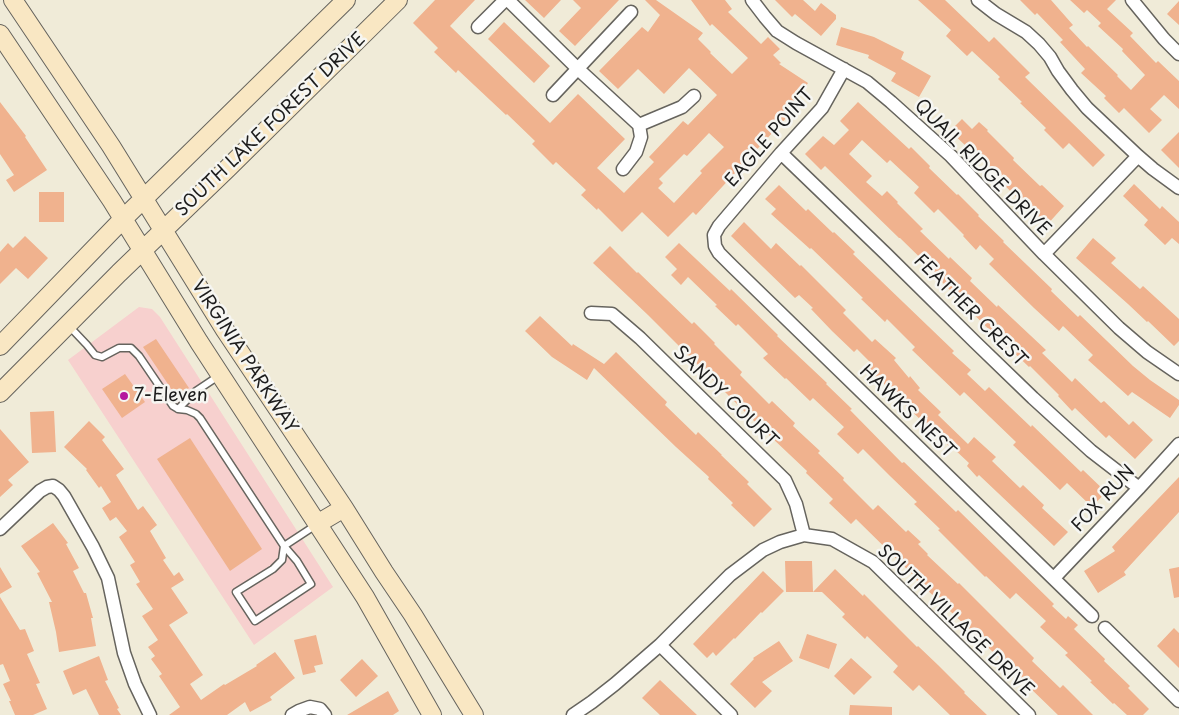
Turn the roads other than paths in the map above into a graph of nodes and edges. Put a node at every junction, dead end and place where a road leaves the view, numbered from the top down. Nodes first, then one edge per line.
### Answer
1 (13, 0) edge
2 (346, 0) edge
3 (398, 0) edge
4 (506, 0) edge
5 (752, 0) edge
6 (978, 0) edge
7 (1132, 0) edge
8 (632, 12) dead end
9 (478, 27) dead end
10 (0, 34) edge
11 (1179, 54) edge
12 (578, 69) junction
13 (844, 69) junction
14 (552, 95) dead end
15 (694, 96) dead end
16 (639, 125) junction
17 (781, 153) junction
18 (1138, 156) junction
19 (623, 169) dead end
20 (1179, 188) edge
21 (144, 200) junction
22 (123, 219) junction
23 (718, 226) joint
24 (163, 231) junction
25 (143, 250) junction
26 (1044, 254) junction
27 (591, 313) dead end
28 (68, 325) junction
29 (0, 346) edge
30 (1179, 374) edge
31 (220, 375) junction
32 (0, 393) edge
33 (178, 409) junction
34 (1179, 444) edge
35 (1139, 488) junction
36 (344, 508) junction
37 (317, 524) junction
38 (0, 529) edge
39 (804, 535) junction
40 (284, 546) junction
41 (1054, 578) junction
42 (1092, 616) dead end
43 (1105, 628) dead end
44 (660, 645) junction
45 (1179, 701) edge
46 (150, 715) edge
47 (292, 715) edge
48 (325, 715) edge
49 (432, 715) edge
50 (474, 715) edge
51 (573, 715) edge
52 (731, 715) edge
53 (1029, 715) edge

1 - 21 main road, VIRGINIA PARKWAY
2 - 21 main road, SOUTH LAKE FOREST DRIVE
3 - 24 main road, SOUTH LAKE FOREST DRIVE
4 - 9 street
4 - 12 street
5 - 13 street, QUAIL RIDGE DRIVE
6 - 18 street
7 - 11 street
8 - 12 street
10 - 22 main road, VIRGINIA PARKWAY
12 - 14 street
12 - 16 street
13 - 17 street, EAGLE POINT
13 - 26 street, QUAIL RIDGE DRIVE
15 - 16 street
16 - 19 street
17 - 23 street, EAGLE POINT
17 - 35 street, FEATHER CREST
18 - 20 street
18 - 26 street
21 - 22 main road, SOUTH LAKE FOREST DRIVE
21 - 24 main road, VIRGINIA PARKWAY
22 - 25 main road, VIRGINIA PARKWAY
22 - 29 main road, SOUTH LAKE FOREST DRIVE
23 - 41 street, HAWKS NEST
24 - 25 main road, SOUTH LAKE FOREST DRIVE
24 - 36 main road, VIRGINIA PARKWAY
25 - 28 main road, SOUTH LAKE FOREST DRIVE
25 - 31 main road, VIRGINIA PARKWAY
26 - 30 street, QUAIL RIDGE DRIVE
27 - 39 street, SANDY COURT
28 - 32 main road, SOUTH LAKE FOREST DRIVE
28 - 33 lane
31 - 33 lane
31 - 37 main road, VIRGINIA PARKWAY
33 - 40 lane
34 - 35 street, FOX RUN
35 - 41 street, FOX RUN
36 - 37 main road
36 - 50 main road, VIRGINIA PARKWAY
37 - 40 lane
37 - 49 main road, VIRGINIA PARKWAY
38 - 46 street
39 - 44 street, SOUTH VILLAGE DRIVE
39 - 53 street, SOUTH VILLAGE DRIVE
40 - 40 lane
41 - 42 street, HAWKS NEST
43 - 45 street
44 - 51 street, SOUTH VILLAGE DRIVE
44 - 52 street
47 - 48 street

